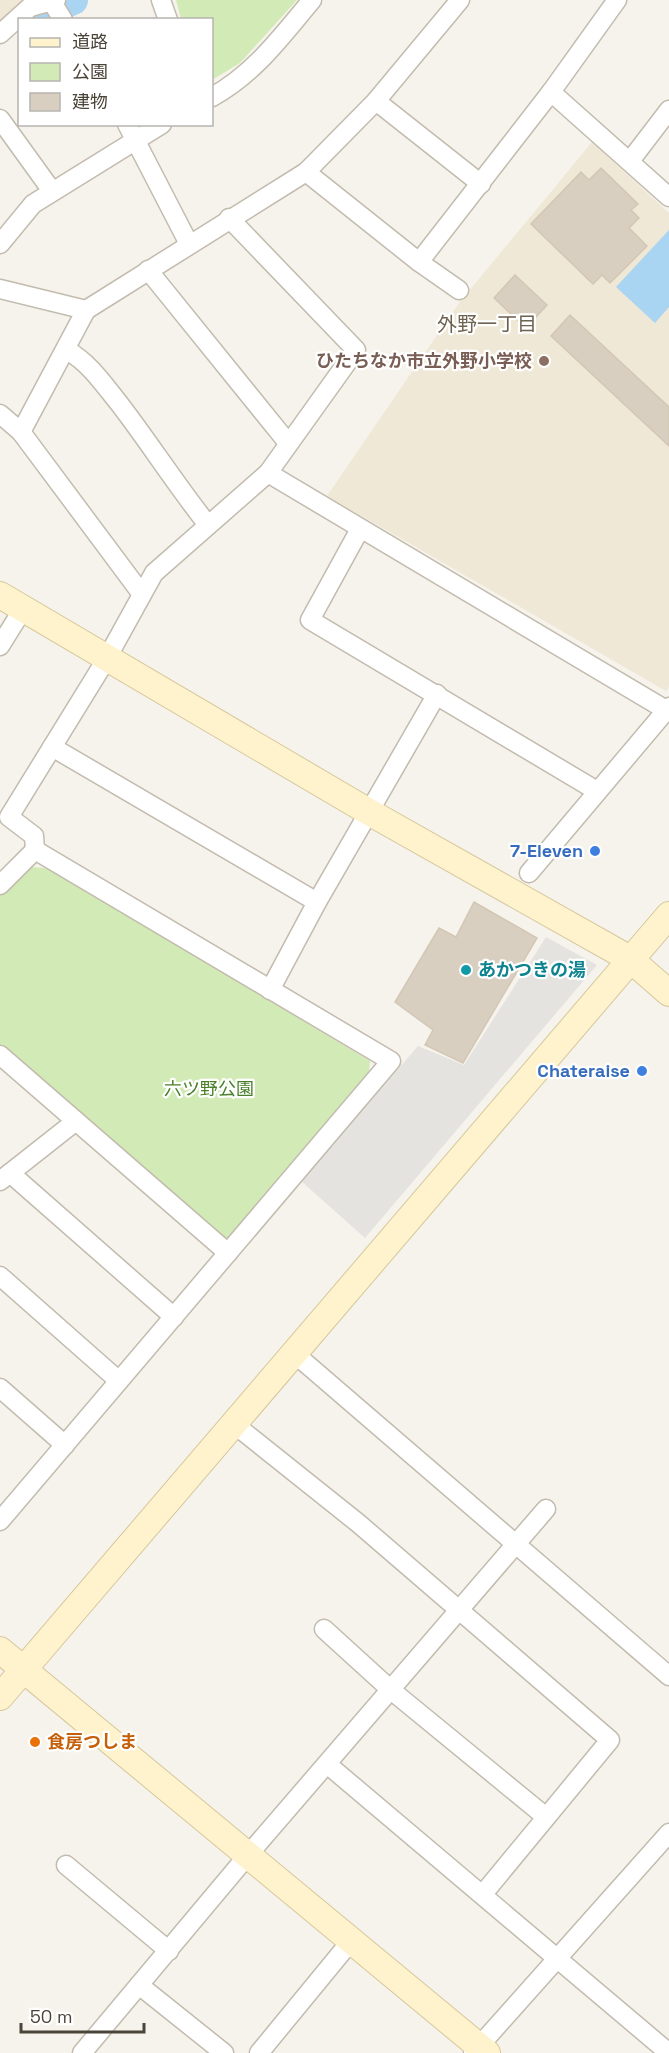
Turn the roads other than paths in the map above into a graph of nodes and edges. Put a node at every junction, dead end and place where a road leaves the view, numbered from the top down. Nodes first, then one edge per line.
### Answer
1 (161, 0) edge
2 (312, 0) edge
3 (617, 0) edge
4 (54, 1) edge
5 (451, 3) edge
6 (62, 18) edge
7 (167, 18) edge
8 (0, 34) edge
9 (551, 92) junction
10 (213, 96) edge
11 (376, 101) junction
12 (669, 110) edge
13 (0, 119) edge
14 (154, 126) edge
15 (132, 132) edge
16 (630, 161) junction
17 (306, 172) junction
18 (481, 184) junction
19 (52, 191) junction
20 (669, 197) edge
21 (229, 218) junction
22 (0, 244) edge
23 (189, 244) junction
24 (419, 262) junction
25 (148, 270) junction
26 (0, 289) edge
27 (459, 290) dead end
28 (86, 310) junction
29 (67, 350) junction
30 (0, 414) edge
31 (21, 432) junction
32 (288, 443) junction
33 (268, 473) junction
34 (208, 525) junction
35 (360, 529) junction
36 (141, 593) junction
37 (0, 595) edge
38 (23, 609) junction
39 (0, 646) edge
40 (107, 658) junction
41 (437, 694) junction
42 (668, 708) edge
43 (52, 747) junction
44 (597, 791) junction
45 (369, 812) junction
46 (35, 850) junction
47 (529, 873) dead end
48 (0, 885) edge
49 (317, 902) junction
50 (669, 915) edge
51 (630, 959) junction
52 (270, 990) junction
53 (669, 993) edge
54 (0, 1055) edge
55 (76, 1121) junction
56 (5, 1177) edge
57 (228, 1253) junction
58 (0, 1276) edge
59 (174, 1317) junction
60 (295, 1354) junction
61 (119, 1381) junction
62 (0, 1388) edge
63 (234, 1424) junction
64 (65, 1445) junction
65 (4, 1508) edge
66 (546, 1509) dead end
67 (515, 1545) junction
68 (459, 1611) junction
69 (324, 1629) dead end
70 (0, 1650) edge
71 (23, 1671) junction
72 (669, 1676) edge
73 (391, 1690) junction
74 (0, 1698) edge
75 (327, 1764) junction
76 (546, 1817) junction
77 (669, 1833) edge
78 (248, 1855) junction
79 (66, 1865) dead end
80 (483, 1894) junction
81 (351, 1941) junction
82 (169, 1951) junction
83 (558, 1957) junction
84 (139, 1985) junction
85 (480, 2051) edge
86 (82, 2053) edge
87 (224, 2053) edge
88 (259, 2053) edge
89 (669, 2053) edge

1 - 7 street
2 - 10 street
3 - 9 street
4 - 6 street
4 - 8 street
5 - 11 street
9 - 16 street
9 - 18 street
11 - 17 street
11 - 18 street
12 - 16 street
13 - 19 street
14 - 15 street
15 - 19 street
15 - 23 street
16 - 20 street
17 - 21 street
17 - 24 street
18 - 24 street
19 - 22 street
21 - 23 street
21 - 32 street
23 - 25 street
24 - 27 street
25 - 28 street
25 - 32 street
26 - 28 street
28 - 29 street
29 - 31 street
29 - 34 street
30 - 31 street
31 - 36 street
32 - 33 street
33 - 34 street
33 - 35 street
34 - 36 street
35 - 41 street
35 - 42 street
36 - 40 street
37 - 38 street
38 - 39 street
38 - 40 street
40 - 43 street
40 - 45 street
41 - 44 street
41 - 45 street
42 - 44 street
43 - 46 street
43 - 49 street
44 - 47 street
45 - 49 street
45 - 51 street
46 - 48 street
46 - 52 street
49 - 52 street
50 - 51 street
51 - 53 street
51 - 60 street
52 - 57 street
54 - 55 street
55 - 56 street
55 - 57 street
56 - 59 street
57 - 59 street
58 - 61 street
59 - 61 street
60 - 63 street
60 - 67 street
61 - 64 street
62 - 64 street
63 - 68 street
63 - 71 street
64 - 65 street
66 - 67 street
67 - 68 street
67 - 72 street
68 - 73 street
68 - 76 street
69 - 73 street
70 - 71 street
71 - 74 street
71 - 78 street
73 - 75 street
73 - 76 street
75 - 78 street
75 - 80 street
76 - 80 street
77 - 83 street
78 - 81 street
78 - 82 street
79 - 82 street
80 - 83 street
81 - 85 street
81 - 88 street
82 - 84 street
83 - 85 street
83 - 89 street
84 - 86 street
84 - 87 street

